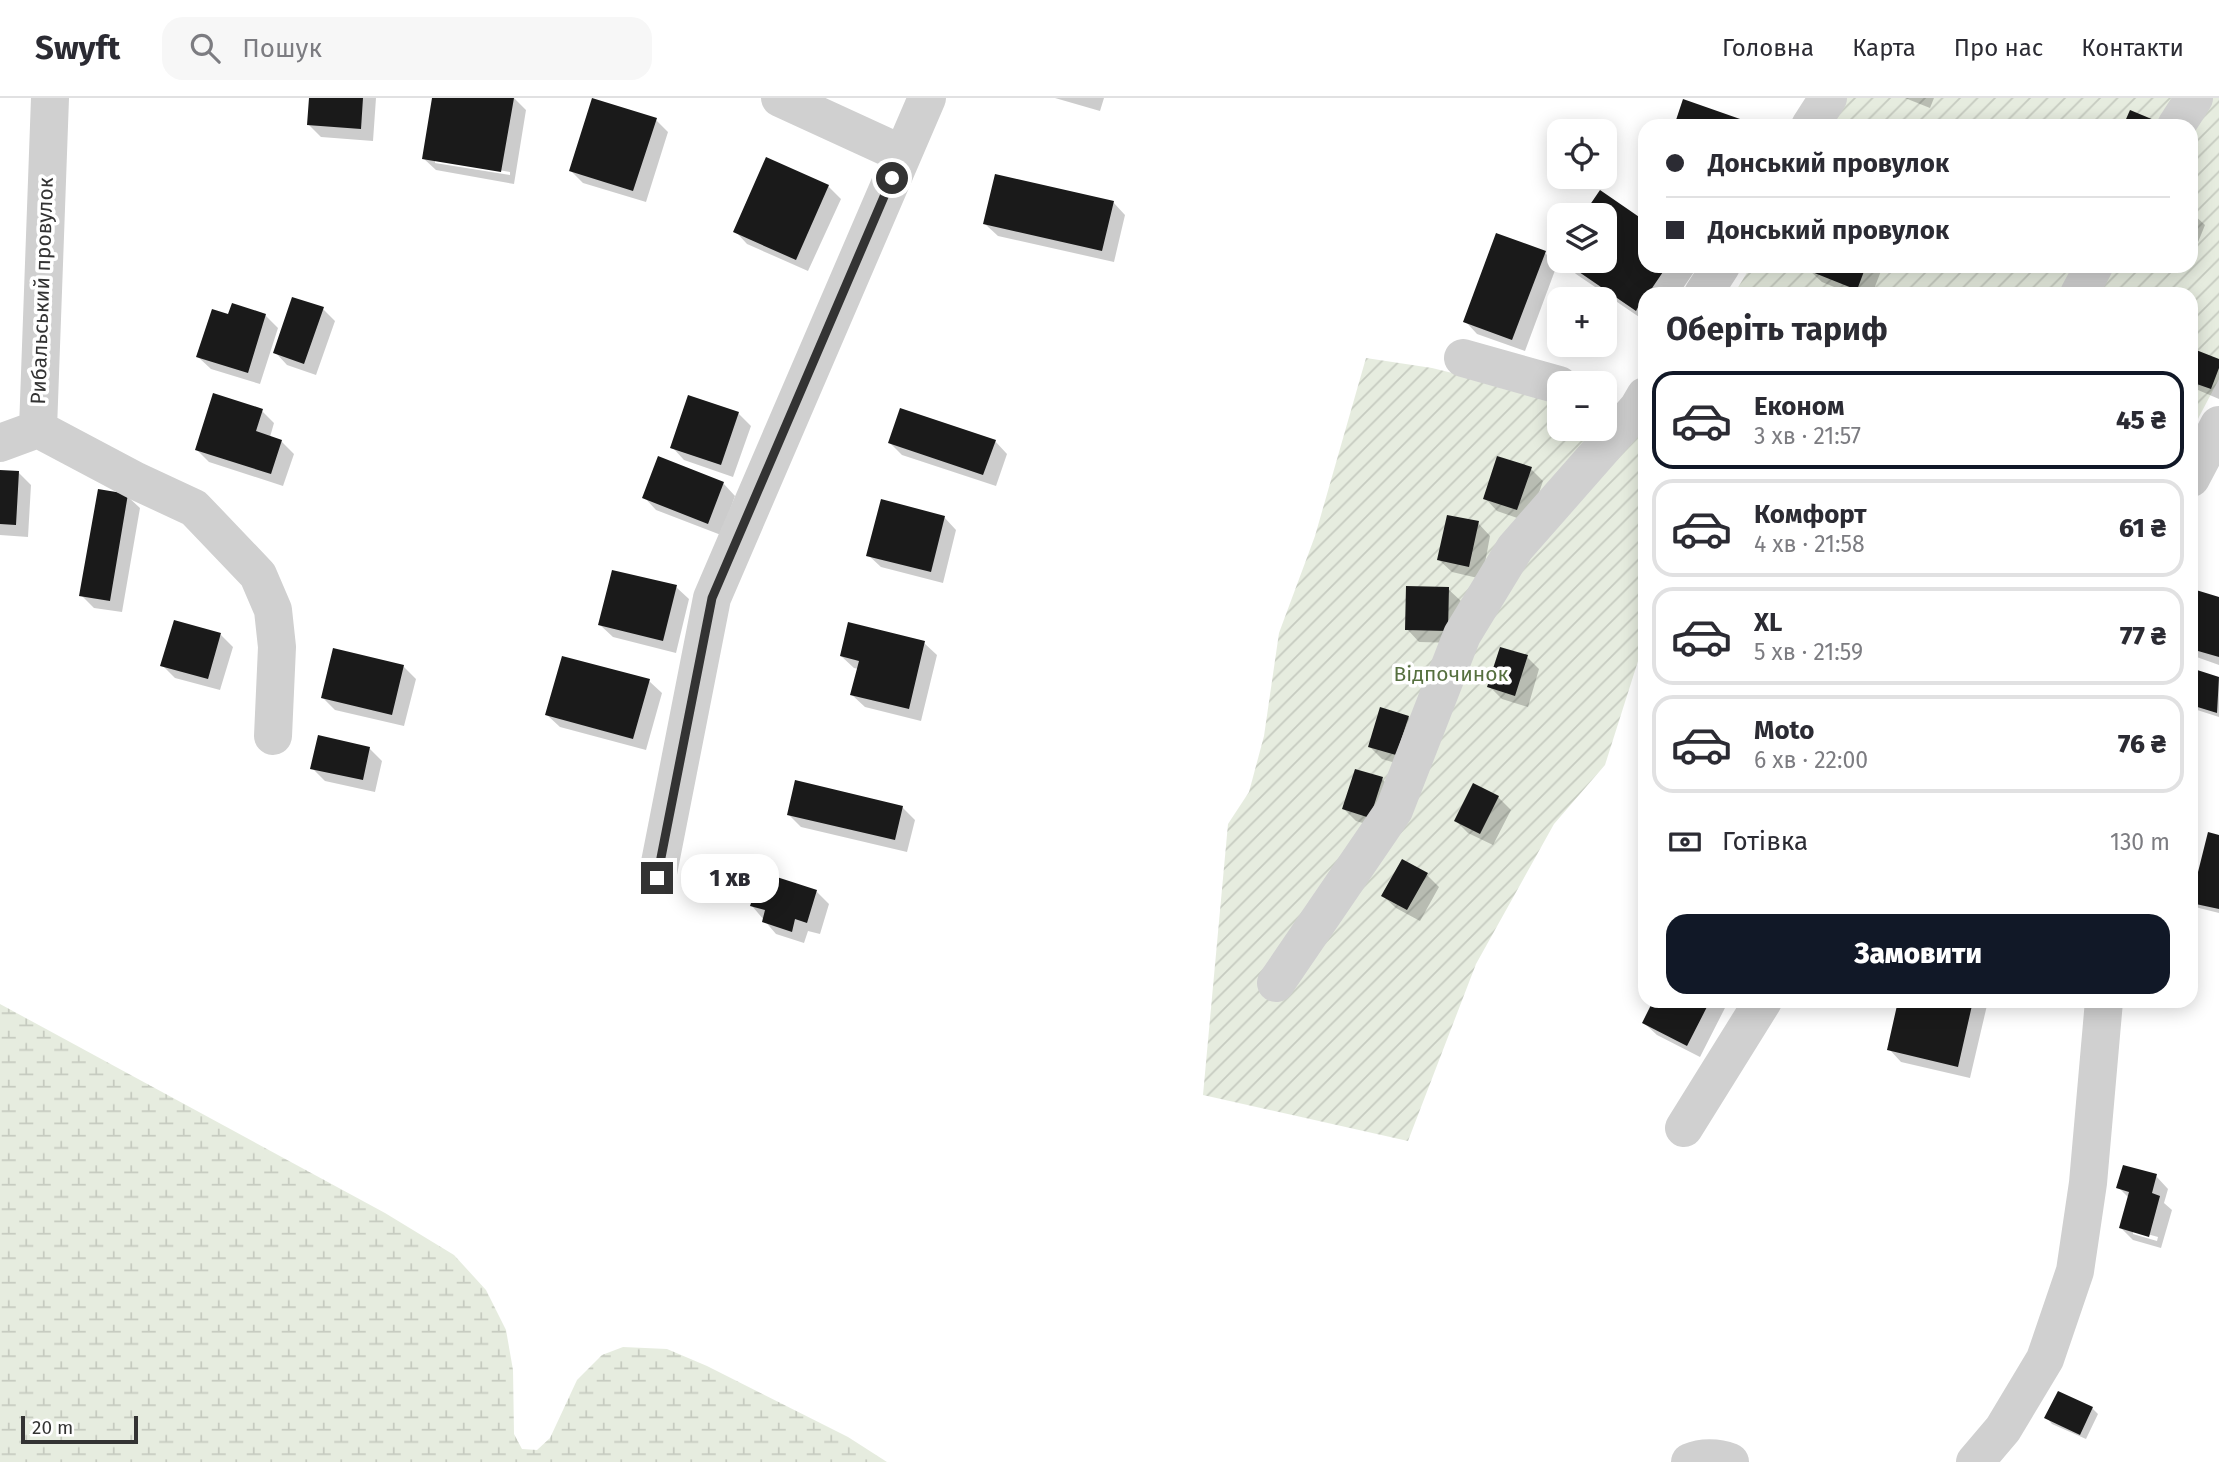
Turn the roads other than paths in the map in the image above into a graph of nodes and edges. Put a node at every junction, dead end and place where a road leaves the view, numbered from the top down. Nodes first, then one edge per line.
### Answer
1 (50, 98) edge
2 (780, 98) edge
3 (927, 98) edge
4 (1828, 98) edge
5 (2194, 98) edge
6 (1814, 119) edge
7 (2180, 119) edge
8 (902, 154) junction
9 (1463, 358) dead end
10 (1547, 382) edge
11 (1633, 403) edge
12 (2219, 425) edge
13 (37, 429) junction
14 (0, 443) edge
15 (2198, 465) edge
16 (273, 736) dead end
17 (657, 878) dead end
18 (1276, 983) dead end
19 (1759, 1008) edge
20 (2103, 1008) edge
21 (1684, 1128) dead end
22 (1690, 1462) edge
23 (1730, 1462) edge
24 (1975, 1462) edge

1 - 13 street, Рибальський провулок
2 - 8 street
3 - 8 street
4 - 6 street
5 - 7 street
8 - 17 street
9 - 10 street
11 - 18 street
12 - 15 street
13 - 14 street
13 - 16 street, Рибальський провулок
19 - 21 street
20 - 24 street
22 - 23 street

